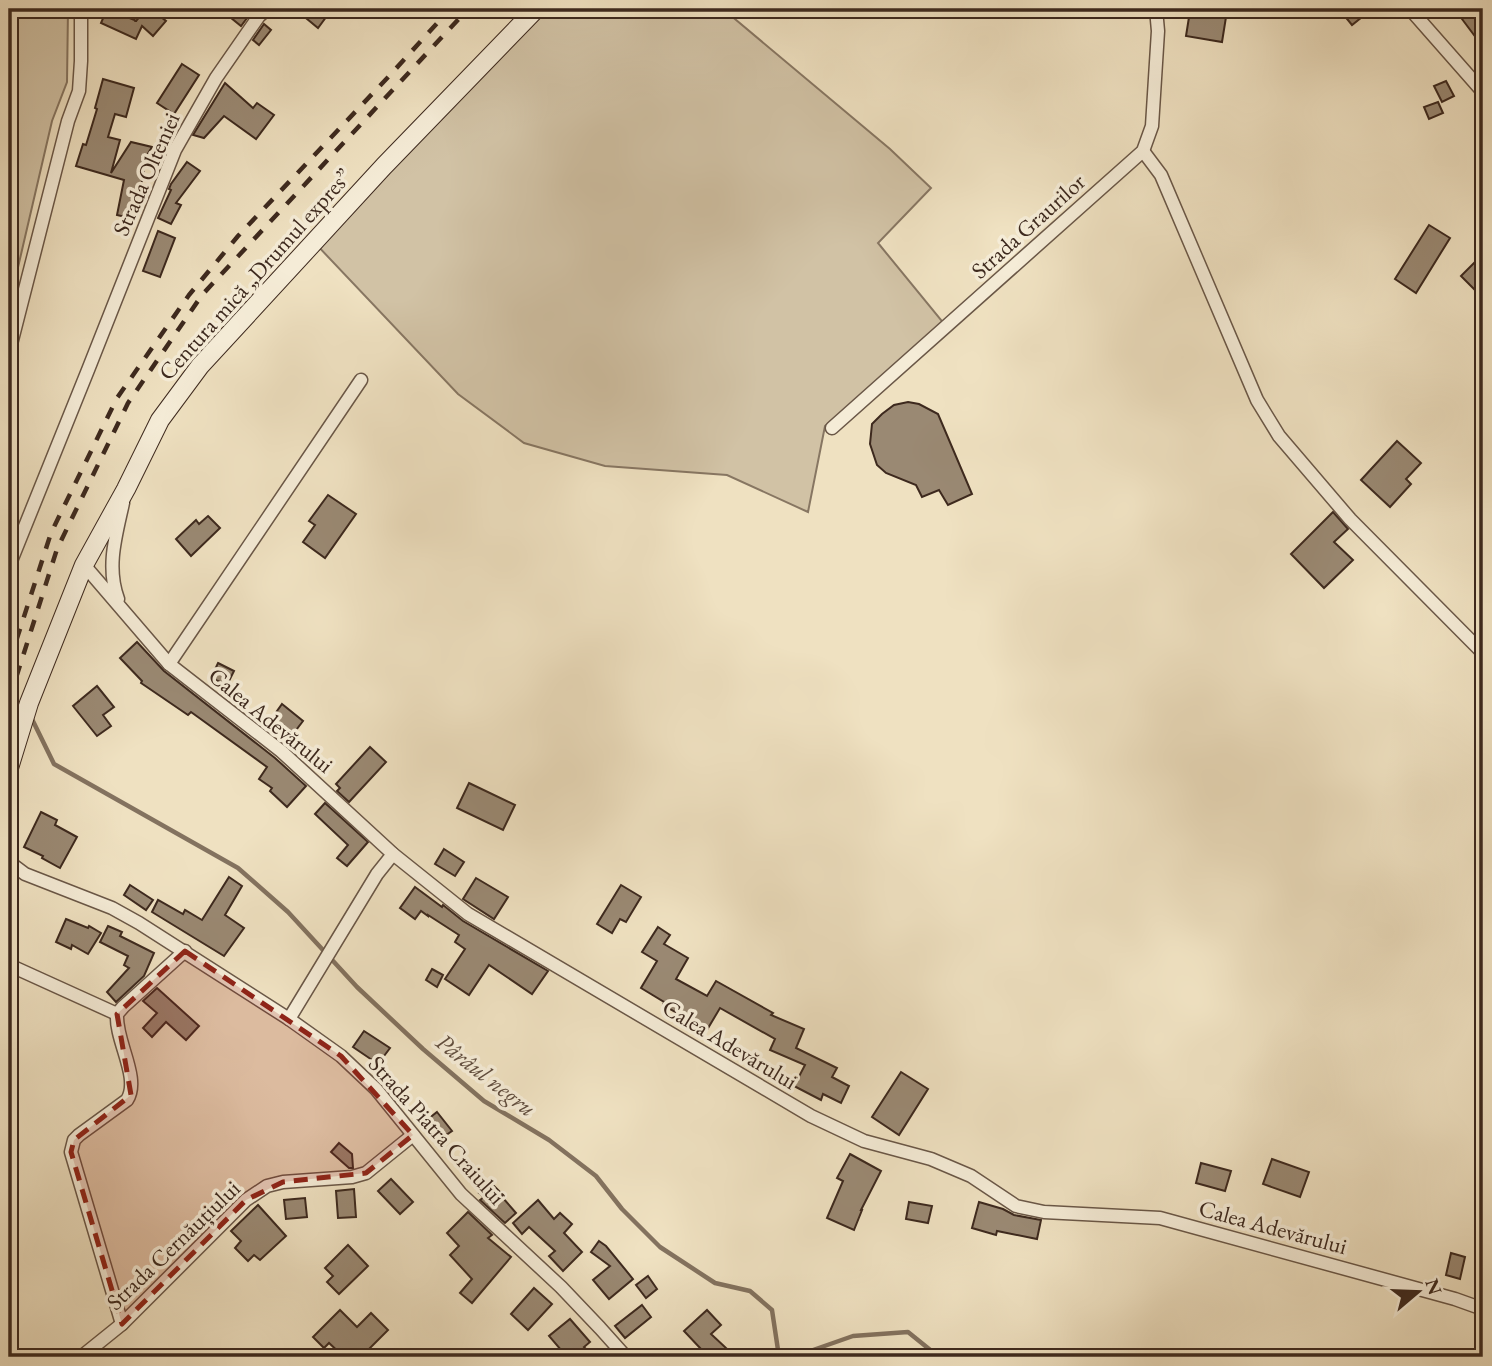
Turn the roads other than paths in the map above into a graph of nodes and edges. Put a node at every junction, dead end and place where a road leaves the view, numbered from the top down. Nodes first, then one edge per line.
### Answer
1 (81, 9) edge
2 (267, 9) edge
3 (536, 9) edge
4 (1156, 9) edge
5 (1410, 9) edge
6 (1483, 92) edge
7 (1143, 151) junction
8 (9, 352) edge
9 (361, 380) dead end
10 (832, 428) dead end
11 (126, 489) junction
12 (84, 565) junction
13 (9, 566) edge
14 (122, 609) junction
15 (1483, 653) edge
16 (169, 664) junction
17 (9, 768) edge
18 (393, 854) junction
19 (9, 862) edge
20 (185, 951) junction
21 (9, 965) edge
22 (117, 1014) junction
23 (289, 1019) junction
24 (413, 1135) junction
25 (1483, 1309) edge
26 (122, 1324) junction
27 (81, 1357) edge
28 (626, 1357) edge

1 - 8 street
2 - 13 street, Strada Olteniei
3 - 11 main road, Centura mică „Drumul expres”
4 - 7 street
5 - 6 street
7 - 10 street, Strada Graurilor
7 - 15 street
9 - 16 street
11 - 12 main road, Centura mică „Drumul expres”
11 - 14 street
12 - 14 street, Calea Adevărului
12 - 17 main road, Centura mică „Drumul expres”
14 - 16 street, Calea Adevărului
16 - 18 street, Calea Adevărului
18 - 23 street
18 - 25 street, Calea Adevărului
19 - 20 street, Strada Piatra Craiului
20 - 22 street
20 - 23 street, Strada Piatra Craiului
21 - 22 street
22 - 26 street
23 - 24 street, Strada Piatra Craiului
24 - 26 street, Strada Cernăuțiului
24 - 28 street, Strada Piatra Craiului
26 - 27 street, Strada Cernăuțiului

